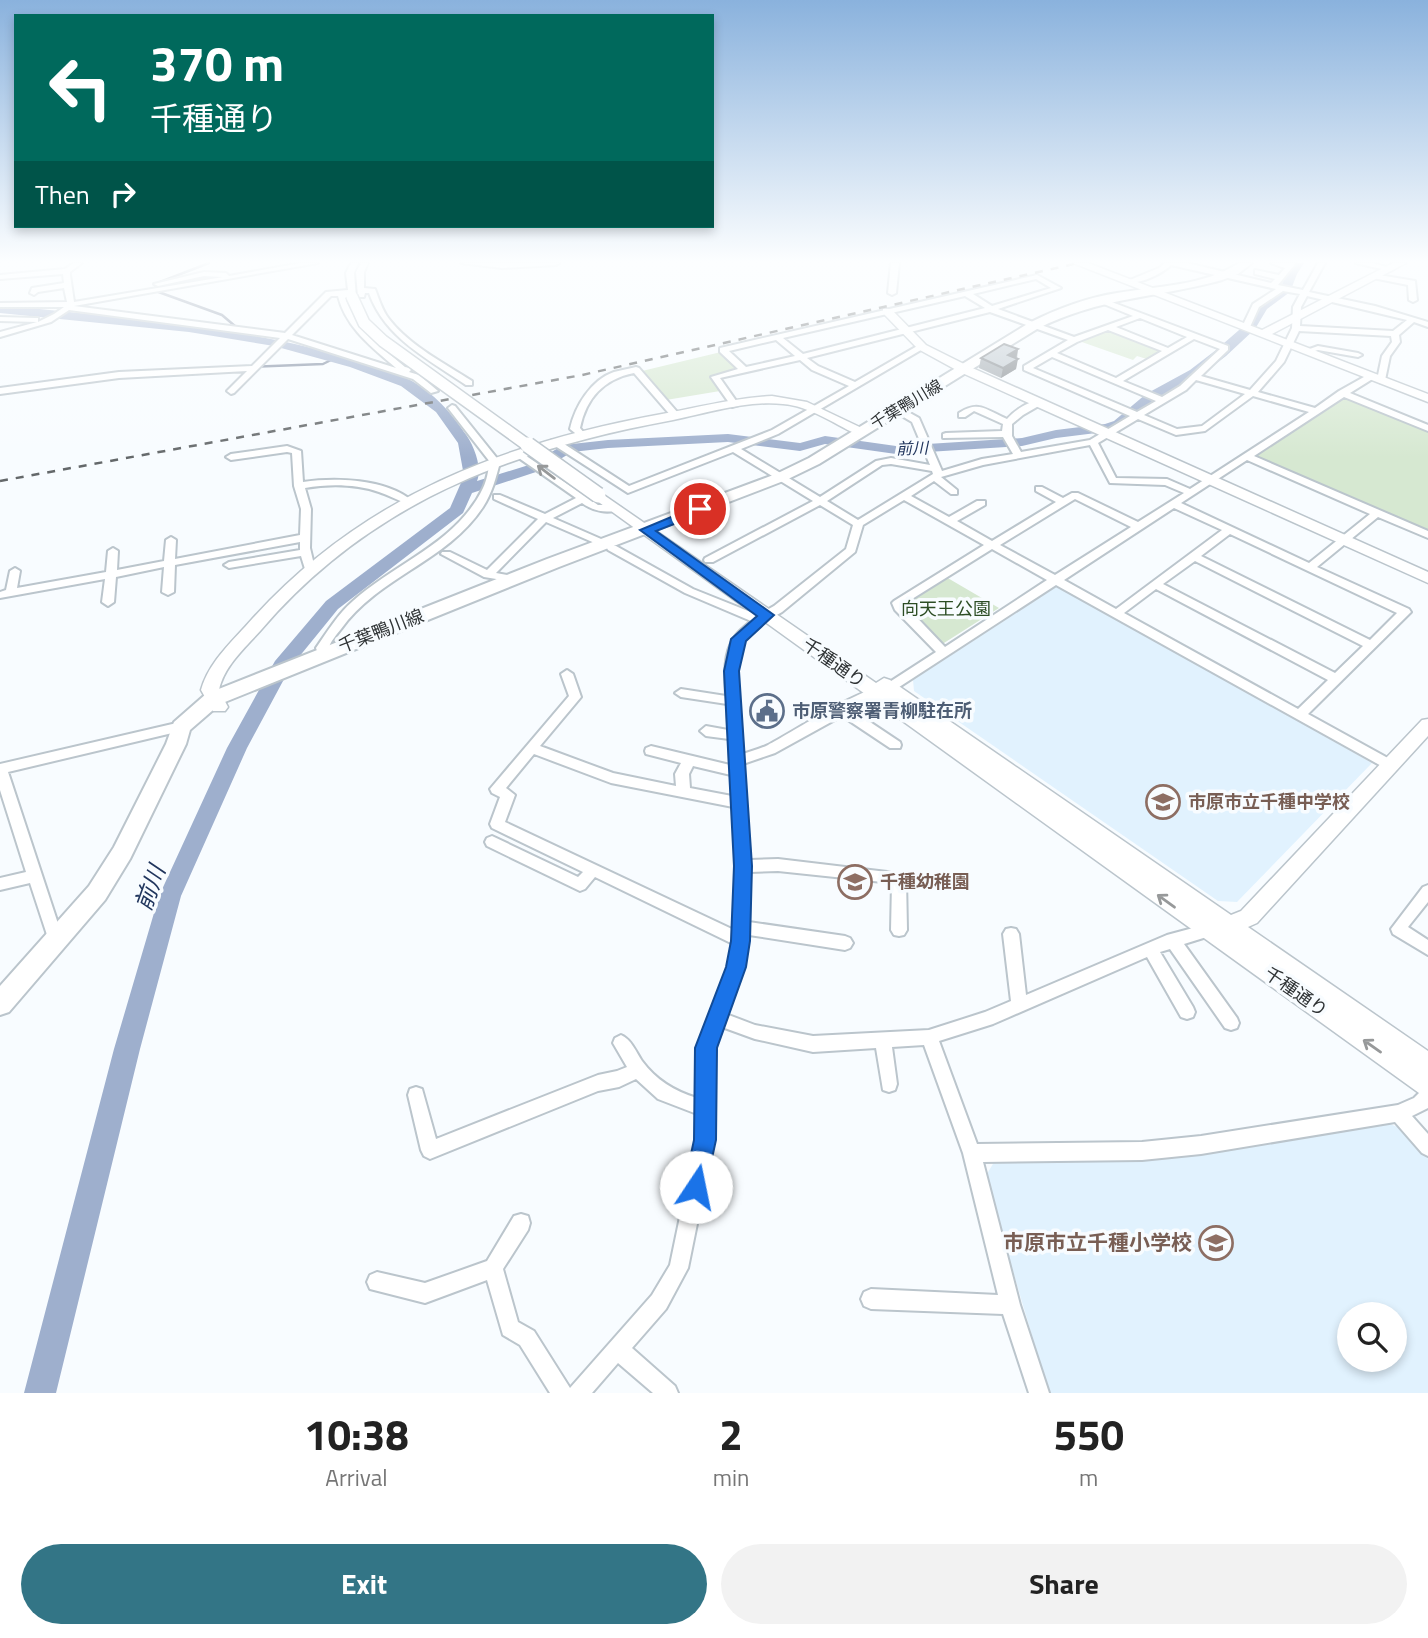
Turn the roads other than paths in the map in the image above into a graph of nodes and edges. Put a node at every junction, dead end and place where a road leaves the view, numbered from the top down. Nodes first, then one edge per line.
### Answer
1 (23, 328) edge
2 (231, 328) edge
3 (295, 328) edge
4 (357, 328) edge
5 (369, 328) edge
6 (393, 328) edge
7 (820, 328) edge
8 (902, 328) edge
9 (926, 328) edge
10 (1030, 328) edge
11 (1038, 328) edge
12 (1106, 328) edge
13 (1111, 328) edge
14 (1170, 328) edge
15 (1248, 328) edge
16 (1279, 328) edge
17 (1294, 328) edge
18 (1346, 328) edge
19 (1404, 328) edge
20 (907, 333) junction
21 (1263, 334) junction
22 (1395, 334) junction
23 (0, 335) edge
24 (287, 336) junction
25 (1194, 337) junction
26 (778, 338) junction
27 (1074, 341) junction
28 (1289, 344) junction
29 (922, 347) junction
30 (1169, 351) junction
31 (1308, 351) junction
32 (1052, 354) junction
33 (1358, 355) dead end
34 (803, 358) junction
35 (437, 360) junction
36 (396, 363) junction
37 (255, 366) junction
38 (383, 367) junction
39 (964, 369) junction
40 (744, 370) junction
41 (1196, 377) junction
42 (1376, 378) junction
43 (1116, 381) junction
44 (468, 382) joint
45 (855, 384) junction
46 (432, 389) joint
47 (0, 391) edge
48 (231, 391) dead end
49 (1252, 393) junction
50 (1342, 393) junction
51 (1428, 398) edge
52 (1162, 400) junction
53 (1038, 401) junction
54 (734, 405) junction
55 (452, 408) dead end
56 (814, 410) junction
57 (898, 410) junction
58 (1314, 411) junction
59 (675, 415) junction
60 (962, 415) dead end
61 (1136, 415) junction
62 (1007, 422) junction
63 (1428, 428) edge
64 (862, 431) junction
65 (1108, 433) junction
66 (580, 434) junction
67 (1005, 434) junction
68 (946, 436) dead end
69 (555, 442) junction
70 (1093, 442) junction
71 (734, 448) junction
72 (519, 454) junction
73 (1019, 456) junction
74 (1245, 456) junction
75 (231, 457) dead end
76 (495, 461) junction
77 (936, 473) junction
78 (781, 477) junction
79 (1209, 479) junction
80 (299, 486) junction
81 (1039, 489) dead end
82 (954, 492) dead end
83 (1190, 492) junction
84 (595, 494) junction
85 (905, 496) junction
86 (497, 497) dead end
87 (406, 500) junction
88 (820, 501) junction
89 (1064, 502) junction
90 (981, 503) dead end
91 (1172, 503) junction
92 (1377, 513) junction
93 (545, 519) junction
94 (950, 521) junction
95 (858, 524) junction
96 (1137, 526) junction
97 (652, 528) junction
98 (1229, 530) junction
99 (1428, 536) edge
100 (303, 538) junction
101 (171, 540) dead end
102 (1344, 540) junction
103 (993, 545) junction
104 (608, 546) junction
105 (113, 551) dead end
106 (305, 552) junction
107 (446, 554) dead end
108 (1194, 556) junction
109 (709, 561) junction
110 (169, 564) junction
111 (229, 565) dead end
112 (1309, 568) junction
113 (310, 569) junction
114 (15, 571) dead end
115 (110, 574) junction
116 (488, 575) junction
117 (1428, 578) edge
118 (514, 579) junction
119 (1055, 579) junction
120 (1156, 584) junction
121 (168, 592) dead end
122 (6, 594) edge
123 (108, 603) dead end
124 (1116, 614) junction
125 (768, 615) junction
126 (1371, 645) junction
127 (943, 652) junction
128 (312, 662) junction
129 (567, 674) dead end
130 (1336, 679) junction
131 (882, 690) junction
132 (681, 693) dead end
133 (733, 701) junction
134 (216, 703) junction
135 (841, 709) junction
136 (1299, 715) junction
137 (1428, 725) edge
138 (706, 731) dead end
139 (735, 735) junction
140 (178, 736) junction
141 (895, 745) dead end
142 (531, 748) junction
143 (651, 751) dead end
144 (689, 761) junction
145 (1390, 765) junction
146 (736, 767) junction
147 (0, 769) edge
148 (683, 790) junction
149 (740, 803) junction
150 (492, 842) dead end
151 (743, 866) junction
152 (593, 869) junction
153 (34, 876) junction
154 (0, 884) edge
155 (1428, 891) edge
156 (1230, 926) junction
157 (899, 930) dead end
158 (1208, 930) junction
159 (741, 934) junction
160 (1012, 934) dead end
161 (1172, 940) junction
162 (56, 943) junction
163 (845, 943) dead end
164 (1428, 947) edge
165 (1150, 949) junction
166 (0, 1004) edge
167 (1019, 1006) junction
168 (1187, 1012) dead end
169 (716, 1018) junction
170 (1231, 1023) dead end
171 (929, 1037) junction
172 (883, 1040) junction
173 (621, 1042) dead end
174 (1428, 1065) edge
175 (638, 1070) junction
176 (889, 1084) dead end
177 (1428, 1085) edge
178 (416, 1095) dead end
179 (1428, 1096) edge
180 (705, 1108) junction
181 (1398, 1113) junction
182 (1428, 1147) edge
183 (972, 1153) junction
184 (521, 1223) dead end
185 (493, 1268) junction
186 (377, 1282) dead end
187 (870, 1299) dead end
188 (1010, 1304) junction
189 (617, 1348) junction
190 (562, 1393) edge
191 (578, 1393) edge
192 (668, 1393) edge
193 (1039, 1393) edge

1 - 23 street
2 - 24 street
3 - 24 street
4 - 36 street
5 - 84 street, 千種通り, bridge
6 - 35 street
7 - 26 street
8 - 20 street
9 - 20 street
10 - 39 main road, 千葉鴨川線
11 - 27 street
12 - 27 street
13 - 30 street
14 - 25 street
15 - 21 street
16 - 21 street
17 - 28 street
18 - 22 street
19 - 22 street
20 - 29 street
20 - 34 street
21 - 28 street
22 - 42 street
24 - 37 street
24 - 38 street
25 - 30 street
25 - 41 street
26 - 34 street
26 - 40 street
27 - 32 street
28 - 31 street
28 - 49 street
29 - 39 street
29 - 45 street
30 - 43 street
31 - 33 street
31 - 42 street
32 - 43 street
32 - 61 street
34 - 40 street
34 - 45 street
35 - 36 street
35 - 44 street
36 - 38 street
37 - 47 street
37 - 48 street
38 - 46 street
39 - 53 street
39 - 57 main road, 千葉鴨川線
40 - 54 street
41 - 49 street
41 - 52 street
42 - 50 street
42 - 51 street
43 - 52 street
44 - 46 street
45 - 56 street
49 - 58 street
49 - 61 street
50 - 58 street
50 - 63 street
52 - 61 street
53 - 62 street
53 - 65 street
54 - 56 street
54 - 59 street
55 - 76 street
56 - 64 street
56 - 71 street
57 - 64 main road, 千葉鴨川線
57 - 77 street
58 - 74 street
59 - 66 street
59 - 66 street
60 - 62 street
61 - 65 street
62 - 67 street
64 - 78 main road, 千葉鴨川線
65 - 70 street
65 - 79 street
66 - 69 street
67 - 68 street
67 - 73 street
69 - 71 street
69 - 72 street
70 - 73 street
70 - 83 street
71 - 78 street
72 - 76 street
84 -> 72 street
73 - 77 street
74 - 79 street
74 - 92 street
75 - 80 street
76 - 87 street
76 - 128 street
77 - 82 street
77 - 85 street
77 - 88 street
78 - 88 street
78 - 97 main road, 千葉鴨川線
79 - 83 street
79 - 102 street
80 - 87 street
80 - 100 street
81 - 89 street
83 - 91 street
84 - 93 street
84 - 97 street, 千種通り
84 - 97 street, 千種通り
85 - 94 street
85 - 95 street
86 - 93 street
87 - 113 street
88 - 95 street
88 - 109 street
89 - 96 street
89 - 103 street
90 - 94 street
91 - 96 street
91 - 98 street
92 - 99 street
92 - 102 street
93 - 104 street
93 - 116 street
94 - 103 street
95 - 125 street
96 - 119 street
97 - 104 main road, 千葉鴨川線
97 - 109 street, 千種通り
97 - 125 street, 千種通り
98 - 108 street
98 - 112 street
100 - 106 street
100 - 110 street
101 - 110 street
102 - 112 street
102 - 117 street
103 - 119 street
103 - 127 street
104 - 118 main road, 千葉鴨川線
104 - 125 street
104 - 128 main road, 千葉鴨川線
105 - 115 street
106 - 111 street
106 - 113 street
107 - 116 street
108 - 120 street
108 - 126 street
109 - 125 street, 千種通り
110 - 115 street
110 - 121 street
112 - 126 street
113 - 134 street
114 - 122 street
115 - 122 street
115 - 123 street
116 - 118 street
118 - 128 main road, 千葉鴨川線
119 - 124 street
119 - 127 street
120 - 124 street
120 - 130 street
124 - 136 street
125 - 131 street, 千種通り
125 - 133 street
126 - 130 street
127 - 131 street
128 - 134 main road, 千葉鴨川線
129 - 142 street
130 - 136 street
131 - 135 street
131 - 156 street, 千種通り
158 -> 131 street, 千種通り
132 - 133 street
133 - 139 street
134 - 140 main road, 千葉鴨川線
135 - 141 street
135 - 146 street
136 - 145 street
137 - 145 street
138 - 139 street
139 - 146 street
140 - 147 street
140 - 162 main road, 千葉鴨川線
142 - 148 street
142 - 152 street
143 - 144 street
144 - 146 street
144 - 148 street
145 - 156 street
146 - 149 street
147 - 153 street
148 - 149 street
149 - 151 street
150 - 152 street
151 - 157 street
151 - 159 street
152 - 159 street
153 - 154 street
153 - 162 street
155 - 164 street
156 - 158 street
156 - 174 street, 千種通り
158 - 161 street
177 -> 158 street, 千種通り
159 - 163 street
159 - 169 street
160 - 167 street
161 - 165 street
161 - 170 street
162 - 166 main road, 千葉鴨川線
165 - 167 street
165 - 168 street
167 - 171 street
169 - 172 street
169 - 180 street
171 - 172 street
171 - 183 street
172 - 176 street
173 - 175 street
175 - 178 street
175 - 180 street
179 - 181 street
180 - 189 street
181 - 182 street
181 - 183 street
183 - 188 street
184 - 185 street
185 - 186 street
185 - 190 street
187 - 188 street
188 - 193 street
189 - 191 street
189 - 192 street

